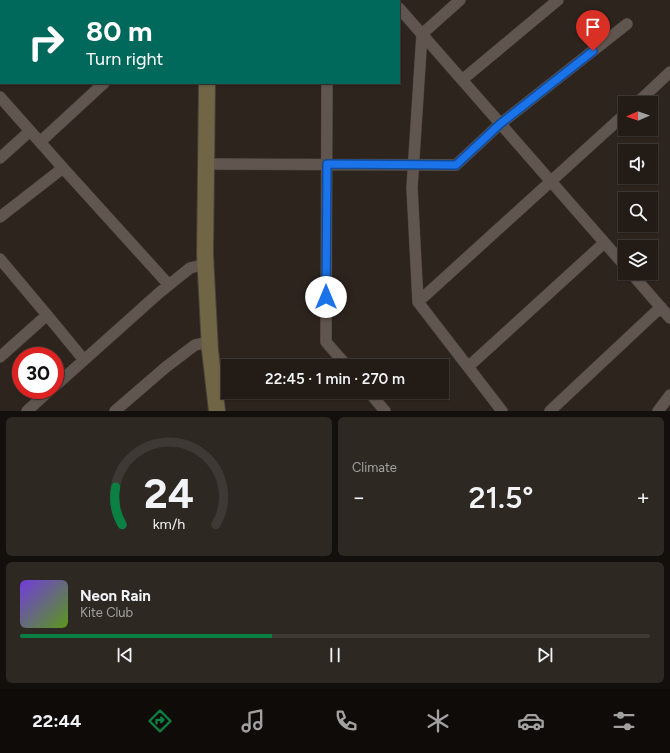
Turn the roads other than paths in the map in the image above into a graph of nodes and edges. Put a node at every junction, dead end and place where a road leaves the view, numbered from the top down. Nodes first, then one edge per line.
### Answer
1 (460, 0) edge
2 (558, 0) edge
3 (400, 9) edge
4 (628, 24) dead end
5 (422, 34) junction
6 (670, 72) edge
7 (462, 80) junction
8 (103, 84) edge
9 (207, 84) edge
10 (327, 84) edge
11 (644, 96) edge
12 (2, 104) edge
13 (618, 120) edge
14 (500, 124) junction
15 (30, 131) junction
16 (40, 142) junction
17 (0, 158) edge
18 (206, 164) junction
19 (327, 164) junction
20 (413, 165) junction
21 (63, 168) junction
22 (551, 181) junction
23 (0, 217) edge
24 (604, 243) junction
25 (618, 258) edge
26 (0, 259) edge
27 (205, 264) junction
28 (637, 280) edge
29 (169, 285) junction
30 (418, 302) junction
31 (661, 307) junction
32 (47, 315) junction
33 (670, 318) edge
34 (209, 342) junction
35 (0, 357) edge
36 (341, 359) edge
37 (84, 360) junction
38 (468, 367) junction
39 (64, 378) edge
40 (670, 395) edge
41 (40, 399) edge
42 (375, 399) edge
43 (27, 411) edge
44 (115, 411) edge
45 (217, 411) edge
46 (385, 411) edge
47 (502, 411) edge
48 (550, 411) edge
49 (658, 411) edge

1 - 5 street
2 - 7 street
3 - 5 street
4 - 14 street
5 - 7 street
5 - 20 street
6 - 11 street
7 - 14 street
8 - 16 street
9 - 18 main road
10 - 19 street
12 - 15 street
13 - 22 street
14 - 20 street
14 - 22 street
15 - 16 street
15 - 17 street
16 - 21 street
18 - 19 street
18 - 27 main road
19 - 20 street
19 - 36 street
20 - 30 street
21 - 23 street
21 - 29 street
22 - 24 street
22 - 30 street
24 - 25 street
24 - 38 street
26 - 32 street
27 - 29 street
27 - 34 main road
28 - 31 street
29 - 37 street
30 - 38 street
31 - 33 street
31 - 48 street
32 - 35 street
32 - 37 street
34 - 44 street
34 - 45 main road
37 - 39 street
38 - 47 street
40 - 49 street
41 - 43 street
42 - 46 street

